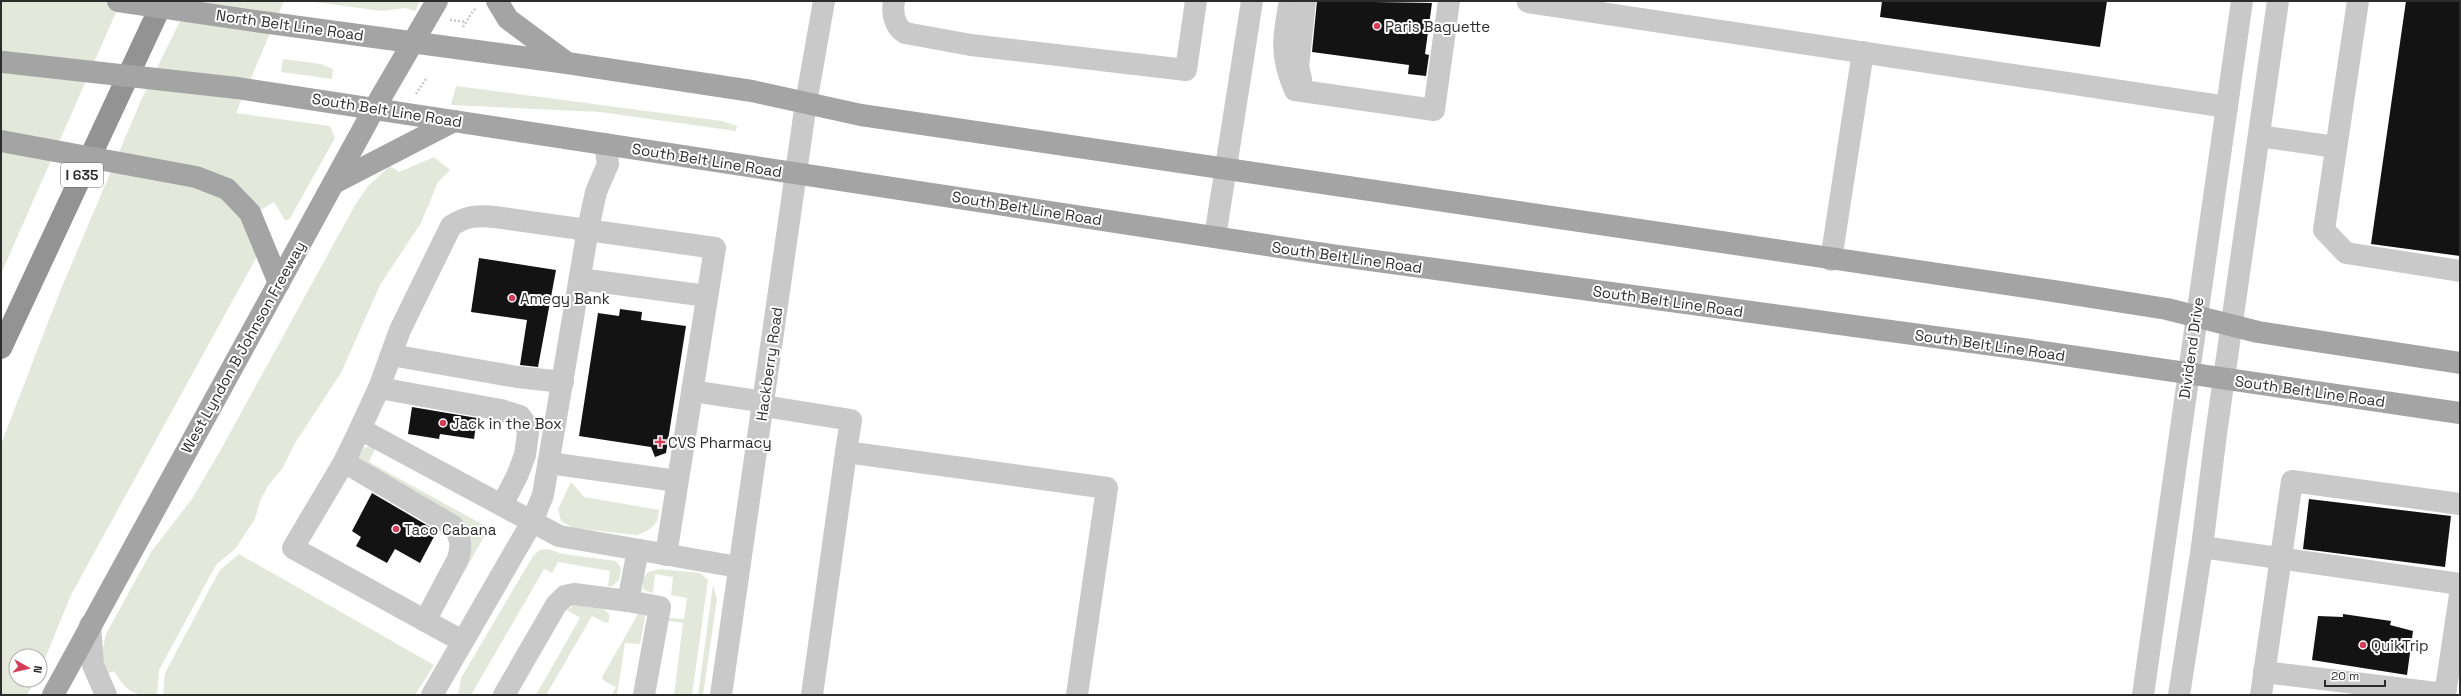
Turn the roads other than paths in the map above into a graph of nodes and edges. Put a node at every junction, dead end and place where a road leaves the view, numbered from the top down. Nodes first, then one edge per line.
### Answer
1 (118, 1) edge
2 (163, 1) edge
3 (824, 1) edge
4 (894, 1) edge
5 (1196, 1) edge
6 (1252, 1) edge
7 (1290, 1) edge
8 (1305, 1) edge
9 (1449, 1) edge
10 (2242, 1) edge
11 (2278, 1) edge
12 (2358, 1) edge
13 (1528, 2) dead end
14 (488, 4) edge
15 (442, 10) edge
16 (414, 42) junction
17 (1863, 52) junction
18 (1, 62) edge
19 (567, 63) junction
20 (1304, 92) junction
21 (806, 103) junction
22 (2227, 107) junction
23 (374, 109) junction
24 (454, 120) junction
25 (2259, 136) junction
26 (1, 141) edge
27 (605, 144) junction
28 (2336, 147) junction
29 (1225, 169) junction
30 (797, 174) junction
31 (334, 183) junction
32 (588, 229) junction
33 (1215, 237) junction
34 (1831, 260) junction
35 (2460, 271) edge
36 (580, 279) junction
37 (279, 283) junction
38 (707, 296) junction
39 (2196, 316) junction
40 (2232, 325) junction
41 (1, 348) edge
42 (391, 355) junction
43 (2460, 363) edge
44 (2187, 374) junction
45 (2224, 379) junction
46 (563, 382) junction
47 (379, 388) junction
48 (692, 391) junction
49 (764, 404) junction
50 (2460, 413) edge
51 (360, 429) junction
52 (846, 452) junction
53 (344, 462) junction
54 (549, 463) junction
55 (678, 481) junction
56 (2460, 504) edge
57 (502, 505) junction
58 (532, 522) junction
59 (2202, 548) junction
60 (638, 550) junction
61 (666, 555) junction
62 (2280, 560) junction
63 (738, 567) junction
64 (2460, 584) edge
65 (2460, 595) edge
66 (628, 601) junction
67 (425, 620) junction
68 (90, 625) junction
69 (462, 641) junction
70 (2264, 672) junction
71 (53, 695) edge
72 (106, 695) edge
73 (432, 695) edge
74 (504, 695) edge
75 (644, 695) edge
76 (721, 695) edge
77 (812, 695) edge
78 (1077, 695) edge
79 (2143, 695) edge
80 (2179, 695) edge
81 (2261, 695) edge
82 (2445, 695) edge

1 - 16 main road, North Belt Line Road, bridge
2 - 41 highway, I 635
3 - 21 street, Hackberry Road
4 - 5 street
6 - 29 street
7 - 20 street
8 - 20 street
9 - 20 street
10 - 22 street, Dividend Drive
11 - 25 street
12 - 28 street
13 - 17 street
14 - 19 main road
15 - 16 main road, West Lyndon B Johnson Freeway
16 - 19 main road
16 - 23 main road, West Lyndon B Johnson Freeway
17 - 22 street
17 - 34 street
18 - 23 main road, South Belt Line Road, bridge
19 - 21 main road
21 - 29 main road
21 - 30 street, Hackberry Road
22 - 39 street, Dividend Drive
23 - 24 main road, South Belt Line Road
23 - 31 main road, West Lyndon B Johnson Freeway
24 - 27 main road, South Belt Line Road
24 - 31 main road
25 - 28 street
25 - 40 street
26 - 37 main road, bridge
27 - 30 main road, South Belt Line Road
27 - 32 street
28 - 35 street
29 - 33 street
29 - 34 main road
30 - 33 main road, South Belt Line Road
30 - 49 street, Hackberry Road
31 - 37 main road, West Lyndon B Johnson Freeway
32 - 36 street
32 - 38 street
32 - 42 street
33 - 44 main road, South Belt Line Road
34 - 39 main road
36 - 38 street
36 - 46 street
37 - 68 main road, West Lyndon B Johnson Freeway
38 - 48 street
39 - 40 main road
39 - 44 street, Dividend Drive
40 - 43 main road
40 - 45 street
42 - 46 street
42 - 47 street
44 - 45 main road, South Belt Line Road
44 - 79 street, Dividend Drive
45 - 50 main road, South Belt Line Road
45 - 59 street
46 - 54 street
47 - 51 street
47 - 57 street
48 - 49 street
48 - 55 street
49 - 52 street
49 - 63 street, Hackberry Road
51 - 53 street
51 - 57 street
52 - 77 street
52 - 78 street
53 - 67 street
53 - 67 street
54 - 55 street
54 - 58 street
55 - 61 street
56 - 62 street
57 - 58 street
58 - 60 street
58 - 69 street
59 - 62 street
59 - 80 street
60 - 61 street
60 - 66 street
61 - 63 street
62 - 64 street
62 - 70 street
63 - 76 street, Hackberry Road
65 - 82 street
66 - 74 street
66 - 75 street
67 - 69 street
68 - 71 main road, West Lyndon B Johnson Freeway
68 - 72 street
69 - 73 street
70 - 81 street
70 - 82 street

